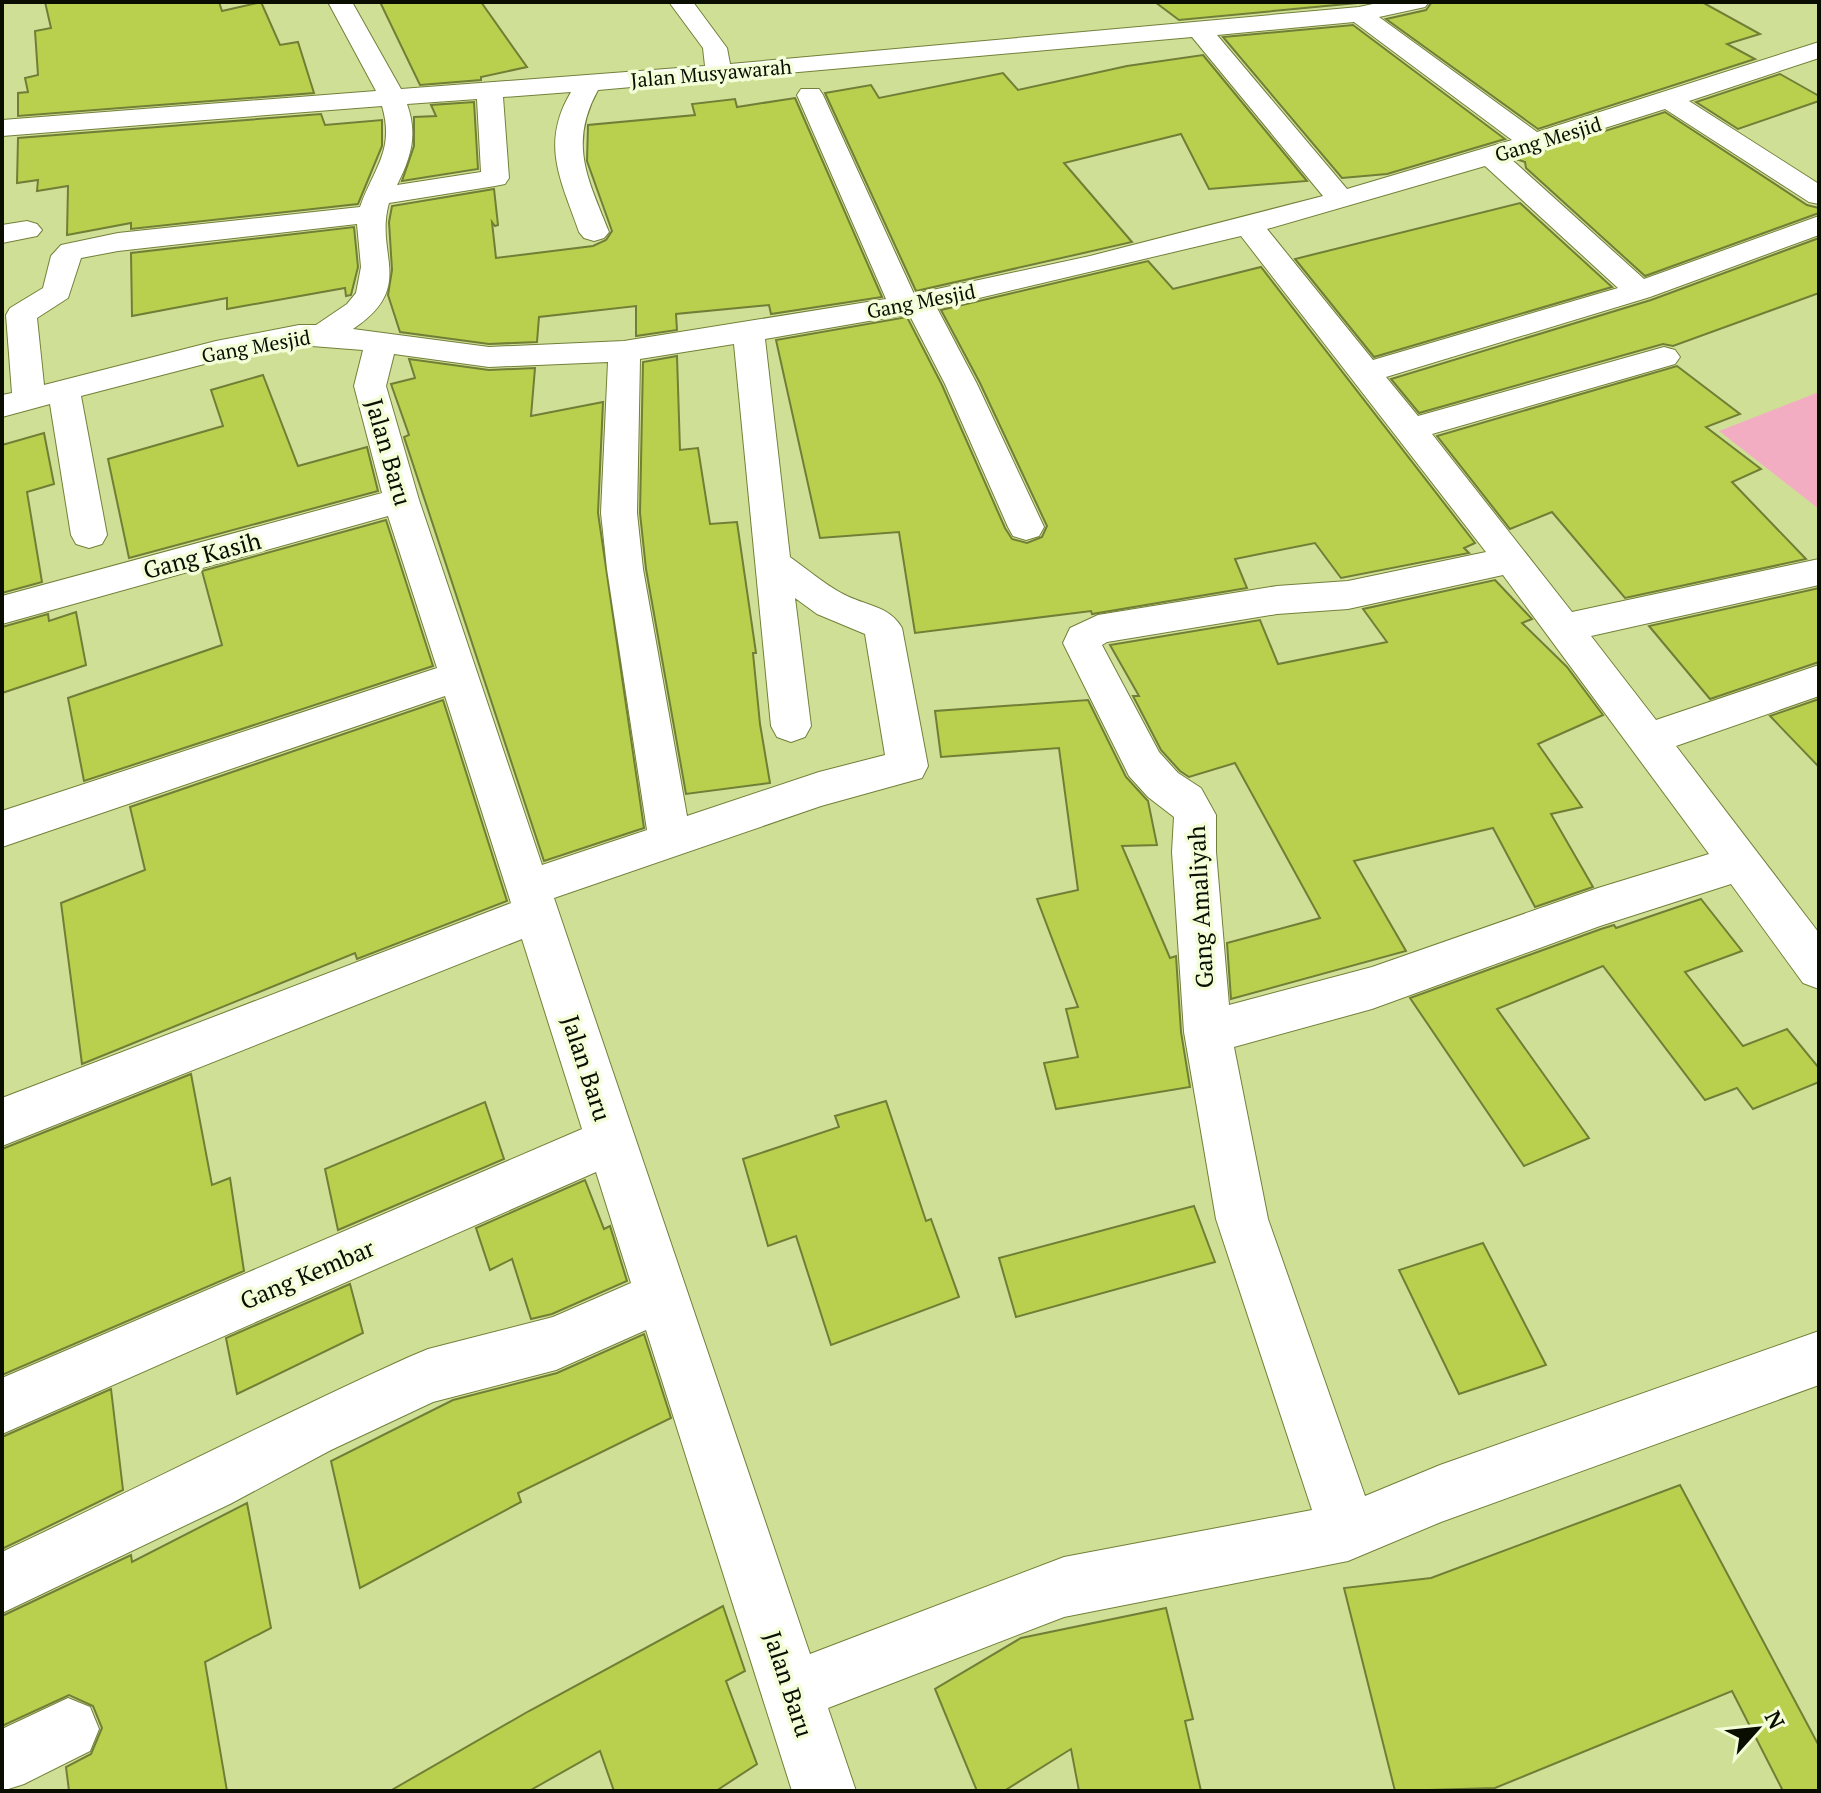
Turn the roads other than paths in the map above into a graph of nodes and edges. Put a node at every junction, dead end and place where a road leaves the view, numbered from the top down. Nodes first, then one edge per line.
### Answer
1 (340, 2) edge
2 (681, 2) edge
3 (1417, 2) edge
4 (1359, 14) junction
5 (1103, 16) dead end
6 (1198, 28) junction
7 (1122, 34) junction
8 (1819, 50) edge
9 (719, 72) junction
10 (588, 84) junction
11 (490, 92) junction
12 (810, 95) dead end
13 (391, 100) junction
14 (1669, 100) junction
15 (2, 128) edge
16 (1535, 144) junction
17 (1492, 157) junction
18 (1819, 196) edge
19 (1341, 199) junction
20 (376, 205) junction
21 (1819, 225) edge
22 (1249, 226) junction
23 (594, 232) dead end
24 (1639, 291) junction
25 (912, 304) junction
26 (750, 332) junction
27 (322, 335) junction
28 (381, 344) junction
29 (624, 351) junction
30 (1664, 357) dead end
31 (1367, 372) junction
32 (64, 390) junction
33 (16, 402) edge
34 (1410, 429) junction
35 (401, 500) junction
36 (1026, 527) dead end
37 (89, 535) dead end
38 (1510, 560) junction
39 (772, 563) junction
40 (1819, 572) edge
41 (2, 610) edge
42 (1563, 628) junction
43 (459, 676) junction
44 (1819, 680) edge
45 (791, 726) dead end
46 (1649, 739) junction
47 (2, 829) edge
48 (670, 840) junction
49 (1741, 862) junction
50 (533, 901) junction
51 (1819, 969) edge
52 (1208, 1032) junction
53 (2, 1122) edge
54 (611, 1141) junction
55 (662, 1296) junction
56 (1819, 1358) edge
57 (2, 1406) edge
58 (1348, 1532) junction
59 (2, 1583) edge
60 (791, 1692) junction
61 (68, 1729) dead end
62 (2, 1762) edge
63 (824, 1791) edge

1 - 13 street
2 - 9 street
3 - 4 street, Jalan Musyawarah
4 - 6 street, Jalan Musyawarah
4 - 16 street
5 - 7 street
6 - 7 street, Jalan Musyawarah
6 - 19 street
7 - 9 street, Jalan Musyawarah
8 - 14 street, Gang Mesjid
9 - 10 street, Jalan Musyawarah
10 - 11 street, Jalan Musyawarah
10 - 23 street
11 - 13 street, Jalan Musyawarah
11 - 20 street
12 - 25 street
13 - 15 street, Jalan Musyawarah
13 - 20 street
14 - 16 street, Gang Mesjid
14 - 18 street
16 - 17 street, Gang Mesjid
17 - 19 street, Gang Mesjid
17 - 24 street
19 - 22 street, Gang Mesjid
20 - 27 street
20 - 33 street
21 - 24 street
22 - 25 street, Gang Mesjid
22 - 31 street
24 - 31 street
25 - 26 street, Gang Mesjid
25 - 36 street
26 - 29 street, Gang Mesjid
26 - 39 street
27 - 28 street, Gang Mesjid
27 - 32 street, Gang Mesjid
28 - 29 street, Gang Mesjid
28 - 35 street, Jalan Baru
29 - 48 street
30 - 34 street
31 - 34 street
32 - 33 street, Gang Mesjid
32 - 37 street
34 - 38 street
35 - 41 street, Gang Kasih
35 - 43 street, Jalan Baru
38 - 42 street
38 - 52 street, Gang Amaliyah
39 - 45 street
39 - 48 street
40 - 42 street
42 - 46 street
43 - 47 street
43 - 50 street, Jalan Baru
44 - 46 street
46 - 49 street
48 - 50 street
49 - 51 street
49 - 52 street
50 - 53 street
50 - 54 street, Jalan Baru
52 - 58 street, Gang Amaliyah
54 - 55 street, Jalan Baru
54 - 57 street, Gang Kembar
55 - 59 street
55 - 60 street, Jalan Baru
56 - 58 street
58 - 60 street
60 - 63 street, Jalan Baru
61 - 62 street

